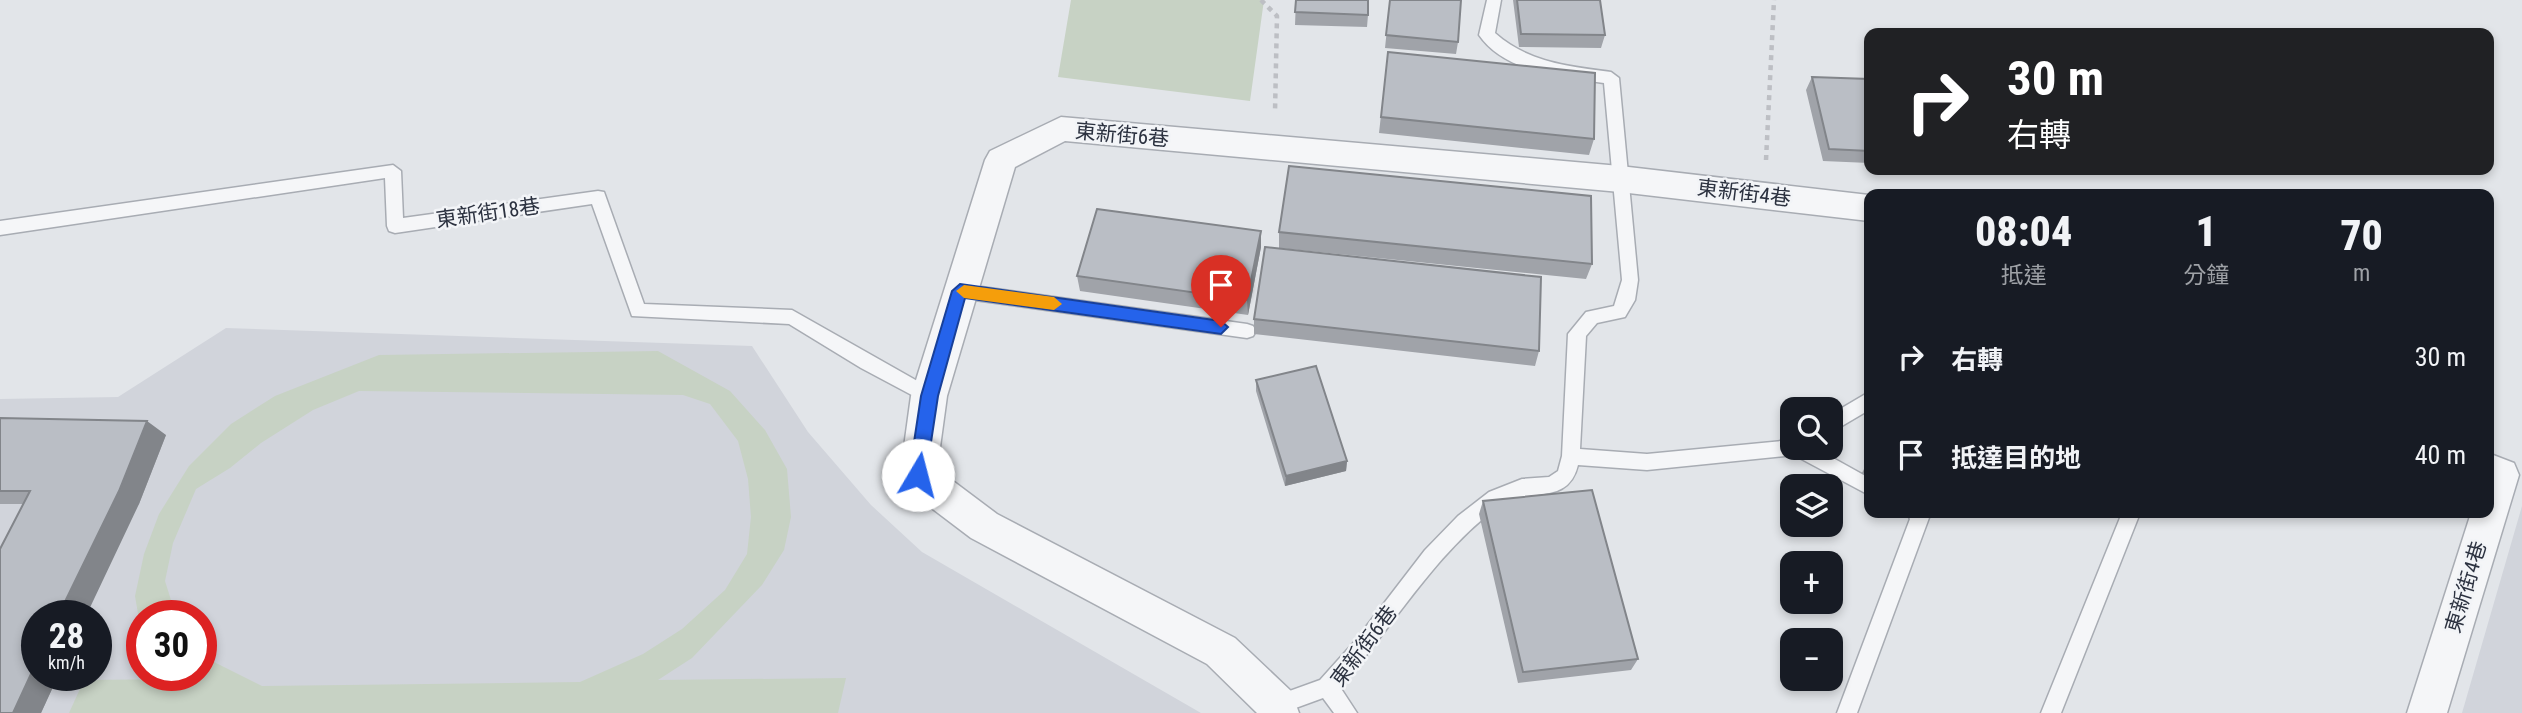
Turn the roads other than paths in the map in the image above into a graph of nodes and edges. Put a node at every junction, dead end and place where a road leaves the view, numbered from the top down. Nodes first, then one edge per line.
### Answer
1 (1494, 0) edge
2 (1620, 179) junction
3 (1864, 207) edge
4 (0, 228) edge
5 (960, 291) junction
6 (1247, 331) dead end
7 (929, 396) junction
8 (1864, 403) edge
9 (1843, 417) edge
10 (1780, 449) edge
11 (1571, 456) junction
12 (1820, 460) edge
13 (2494, 471) edge
14 (1864, 484) edge
15 (2494, 498) edge
16 (1920, 518) edge
17 (2130, 518) edge
18 (2488, 518) edge
19 (1327, 687) junction
20 (1278, 709) edge
21 (1347, 713) edge
22 (1847, 713) edge
23 (2052, 713) edge
24 (2427, 713) edge

1 - 2 lane
2 - 3 street, 東新街4巷
2 - 5 street, 東新街6巷
2 - 11 lane, 東新街6巷
4 - 7 lane, 東新街18巷
5 - 6 lane
5 - 7 street, 東新街6巷
7 - 20 street, 東新街6巷
8 - 9 lane
10 - 11 lane
11 - 19 lane, 東新街6巷
12 - 14 lane
13 - 15 street, 東新街4巷
16 - 22 lane
17 - 23 lane
18 - 24 street, 東新街4巷
19 - 20 lane
19 - 21 lane, 東新街6巷

